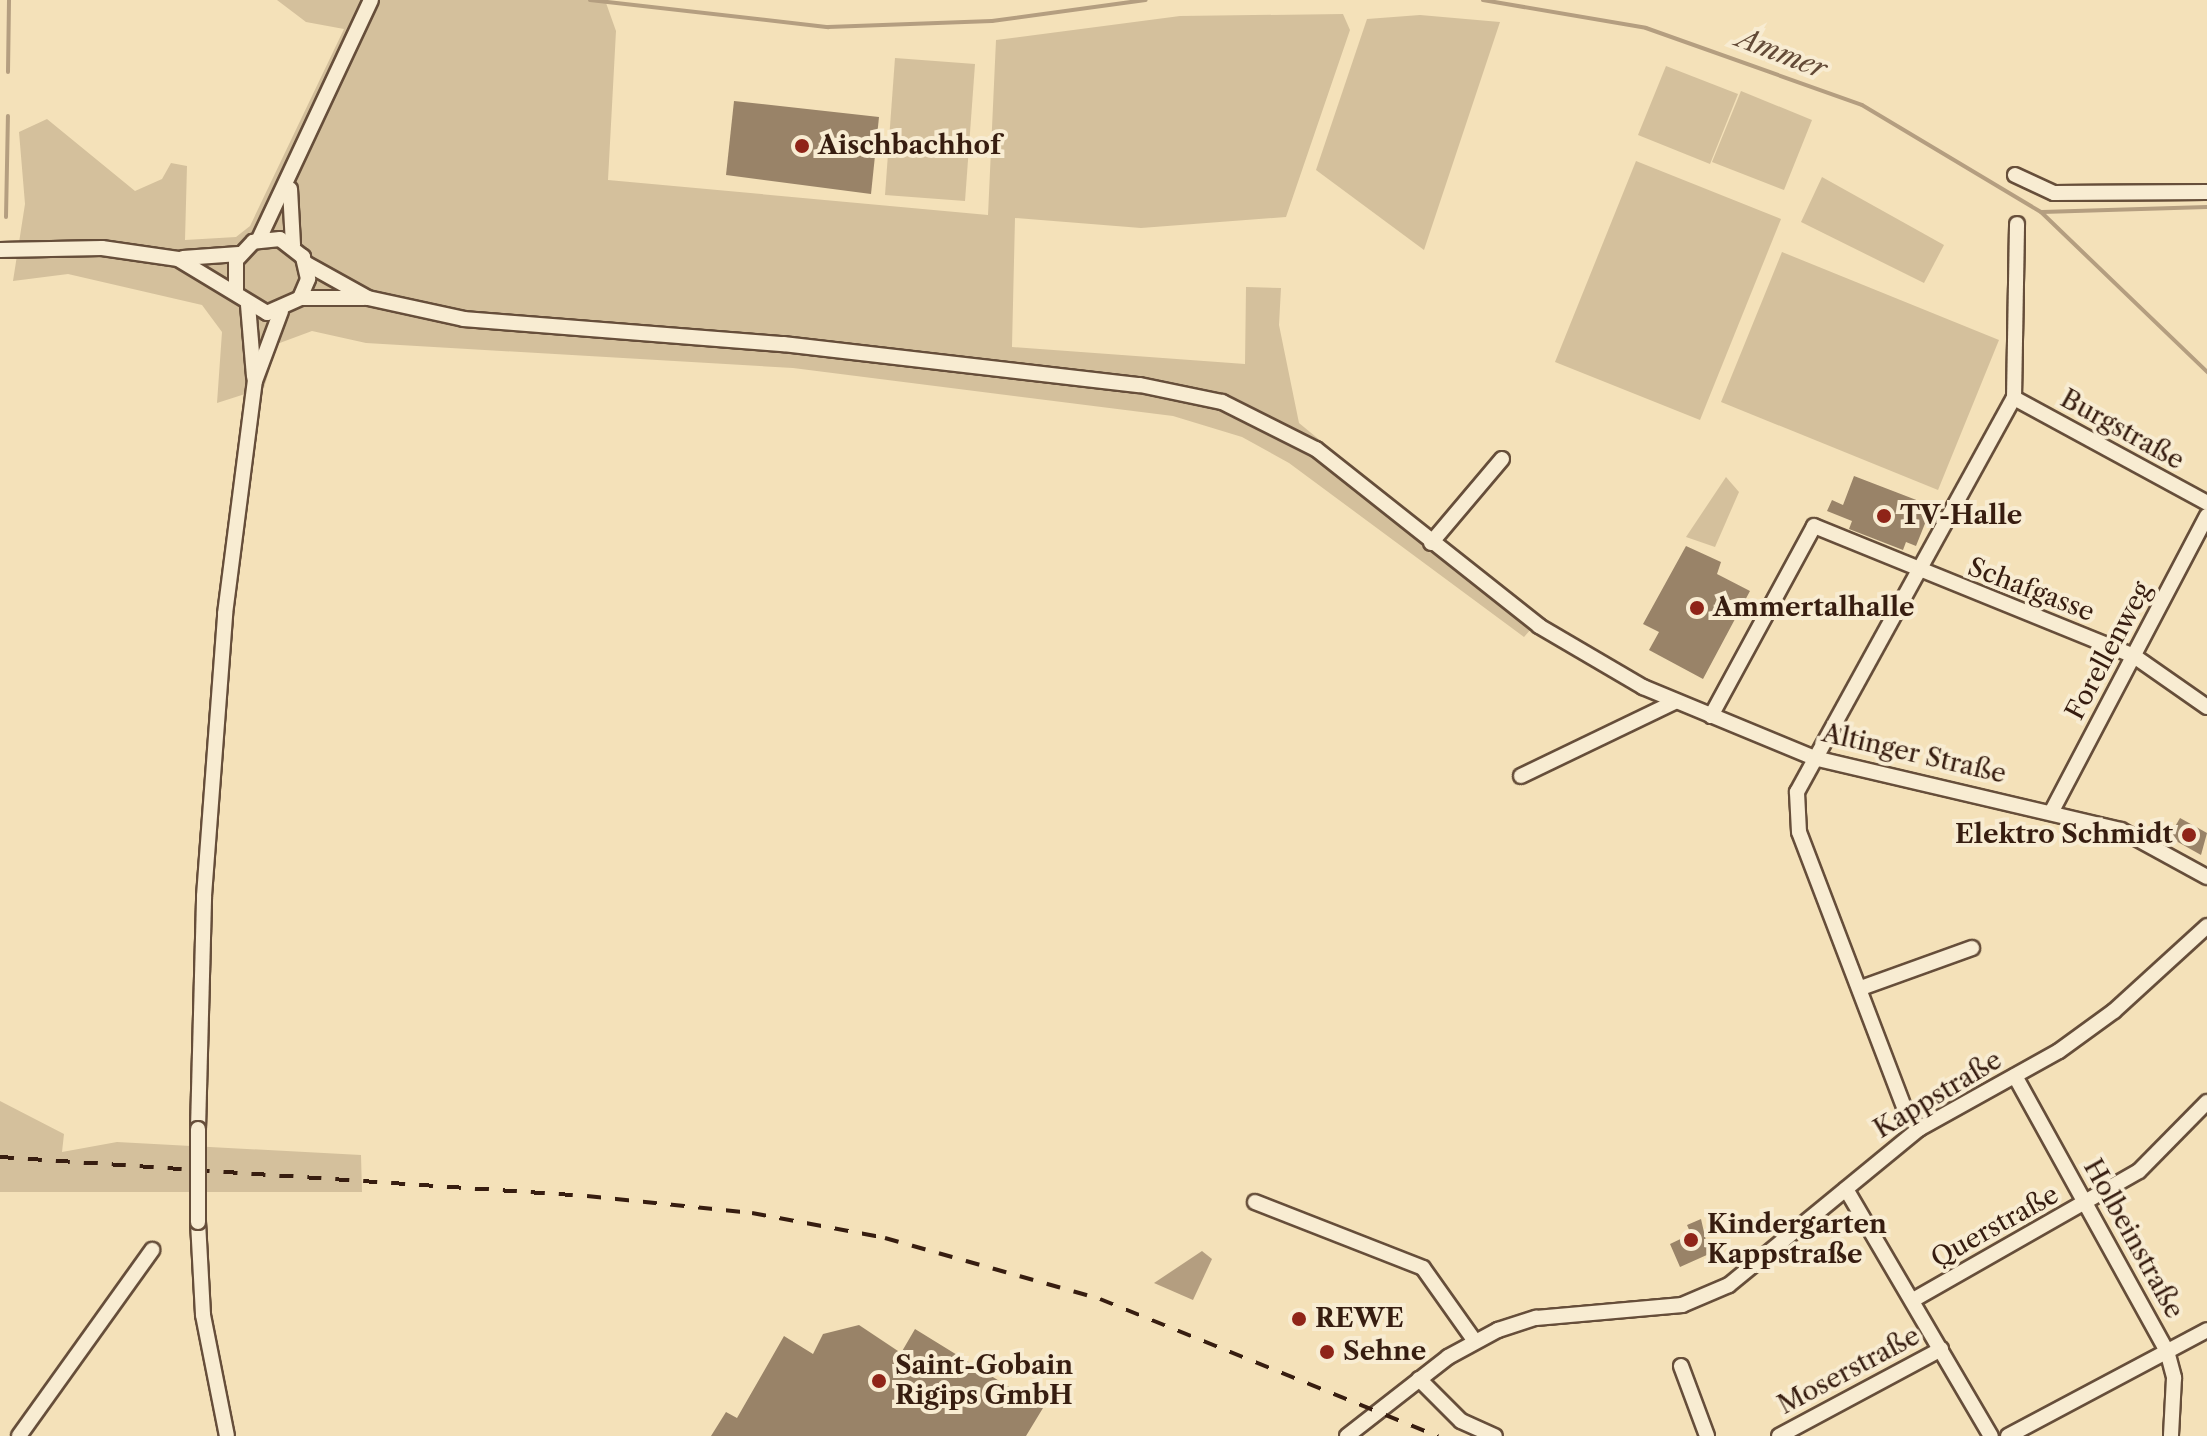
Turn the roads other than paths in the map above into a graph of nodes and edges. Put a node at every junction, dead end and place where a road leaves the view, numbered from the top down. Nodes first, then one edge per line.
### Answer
1 (371, 0) edge
2 (2015, 175) dead end
3 (290, 184) junction
4 (2207, 192) edge
5 (2017, 224) dead end
6 (259, 239) junction
7 (293, 245) junction
8 (0, 250) edge
9 (239, 254) junction
10 (178, 259) junction
11 (307, 264) junction
12 (236, 290) junction
13 (300, 298) junction
14 (368, 298) junction
15 (248, 305) junction
16 (281, 311) junction
17 (255, 381) junction
18 (2014, 398) junction
19 (1502, 459) dead end
20 (2207, 503) edge
21 (2207, 516) edge
22 (1431, 543) junction
23 (1916, 572) junction
24 (2134, 656) junction
25 (1675, 702) junction
26 (2207, 707) edge
27 (1711, 716) junction
28 (1814, 758) junction
29 (1521, 776) dead end
30 (2053, 809) junction
31 (2207, 877) edge
32 (2207, 926) edge
33 (1972, 948) dead end
34 (1861, 988) junction
35 (2015, 1076) junction
36 (2207, 1102) edge
37 (1919, 1129) junction
38 (1846, 1189) junction
39 (1255, 1202) dead end
40 (2087, 1203) junction
41 (152, 1250) dead end
42 (1913, 1300) junction
43 (2207, 1330) edge
44 (1474, 1340) junction
45 (1941, 1349) junction
46 (2167, 1351) junction
47 (1681, 1366) dead end
48 (1419, 1379) junction
49 (19, 1436) edge
50 (227, 1436) edge
51 (1347, 1436) edge
52 (1495, 1436) edge
53 (1707, 1436) edge
54 (1779, 1436) edge
55 (1991, 1436) edge
56 (2008, 1436) edge
57 (2171, 1436) edge

1 - 3 street
2 - 4 street
3 - 6 street
3 - 7 street
5 - 18 street
6 - 7 street
6 - 9 street
7 - 11 street
8 - 10 street
9 - 10 street
9 - 12 street
10 - 12 street
11 - 13 street
11 - 14 street
12 - 15 street
13 - 14 street
13 - 16 street
14 - 22 street, Altinger Straße
15 - 16 street
15 - 17 street
16 - 17 street
17 - 50 street, bridge
18 - 20 street, Burgstraße
18 - 23 street
19 - 22 street
21 - 24 street, Forellenweg
22 - 25 street, Altinger Straße
23 - 24 street, Schafgasse
23 - 27 street, Schafgasse
23 - 28 street
24 - 26 street, Schafgasse
24 - 30 street, Forellenweg
25 - 27 street, Altinger Straße
25 - 29 street
27 - 28 street, Altinger Straße
28 - 30 street, Altinger Straße
28 - 34 street
30 - 31 street, Altinger Straße
32 - 35 street, Kappstraße
33 - 34 street
34 - 37 street
35 - 37 street, Kappstraße
35 - 40 street, Holbeinstraße
36 - 40 street, Querstraße
37 - 38 street, Kappstraße
38 - 42 street
38 - 44 street, Kappstraße
39 - 44 street
40 - 42 street, Querstraße
40 - 46 street, Holbeinstraße
41 - 49 street
42 - 45 street
43 - 46 street
44 - 48 street, Kappstraße
45 - 54 street, Moserstraße
45 - 55 street
46 - 56 street
46 - 57 street, Holbeinstraße
47 - 53 street
48 - 51 street, Kappstraße
48 - 52 street

